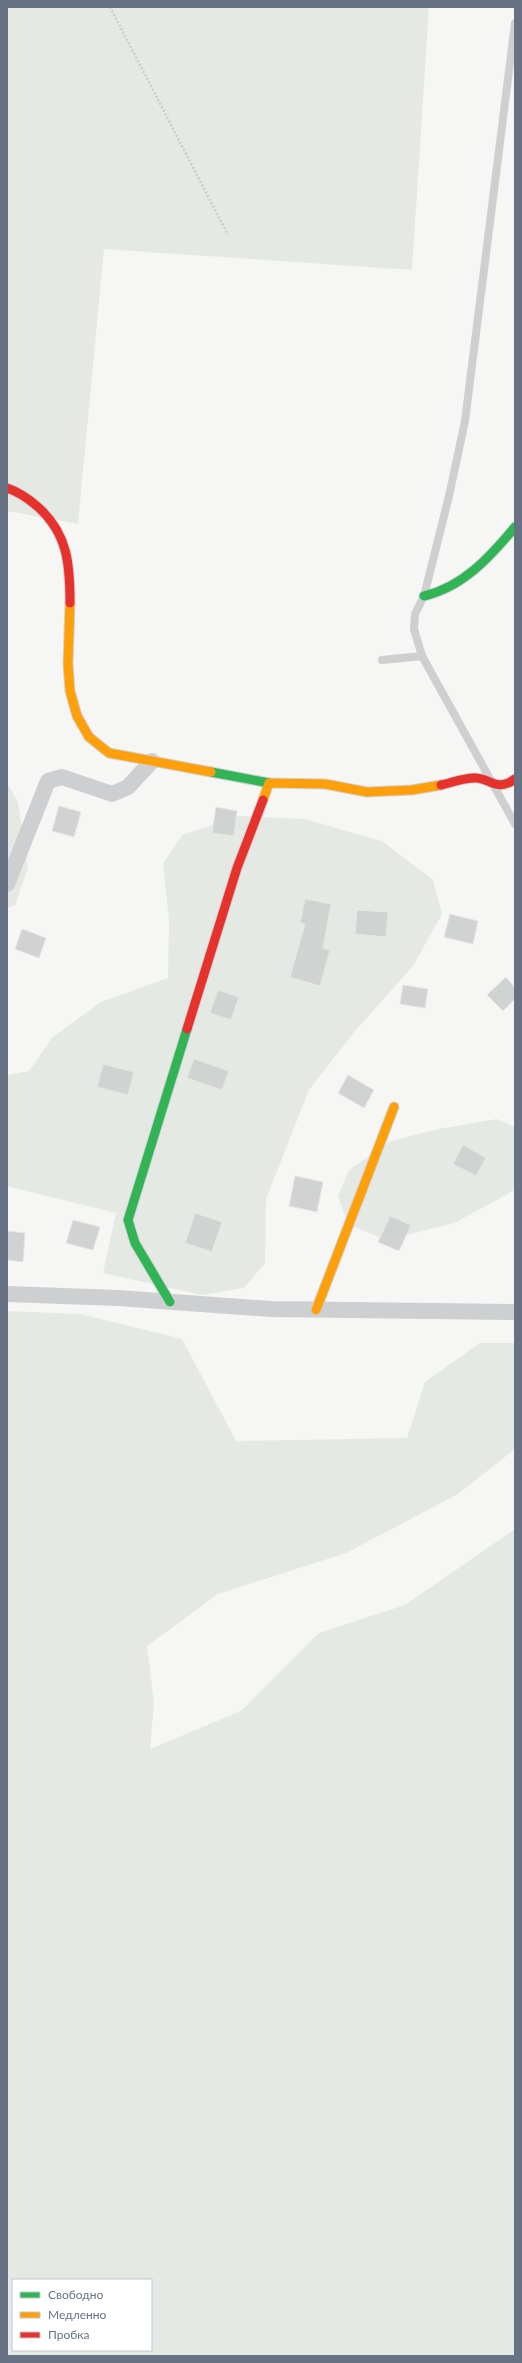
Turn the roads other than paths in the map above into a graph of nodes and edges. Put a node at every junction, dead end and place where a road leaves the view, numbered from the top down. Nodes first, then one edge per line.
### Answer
1 (515, 23) edge
2 (7, 488) edge
3 (515, 527) edge
4 (424, 596) junction
5 (422, 656) junction
6 (382, 660) dead end
7 (152, 761) junction
8 (515, 779) edge
9 (269, 783) junction
10 (495, 785) junction
11 (515, 824) edge
12 (7, 884) edge
13 (394, 1107) dead end
14 (7, 1294) edge
15 (170, 1302) junction
16 (316, 1310) junction
17 (515, 1312) edge

1 - 4 lane
2 - 7 street
3 - 4 street
4 - 5 lane
5 - 6 lane
5 - 10 lane
7 - 9 street
7 - 12 street
8 - 10 street
9 - 10 street
9 - 15 street
10 - 11 lane
13 - 16 street
14 - 15 street
15 - 16 street
16 - 17 street

